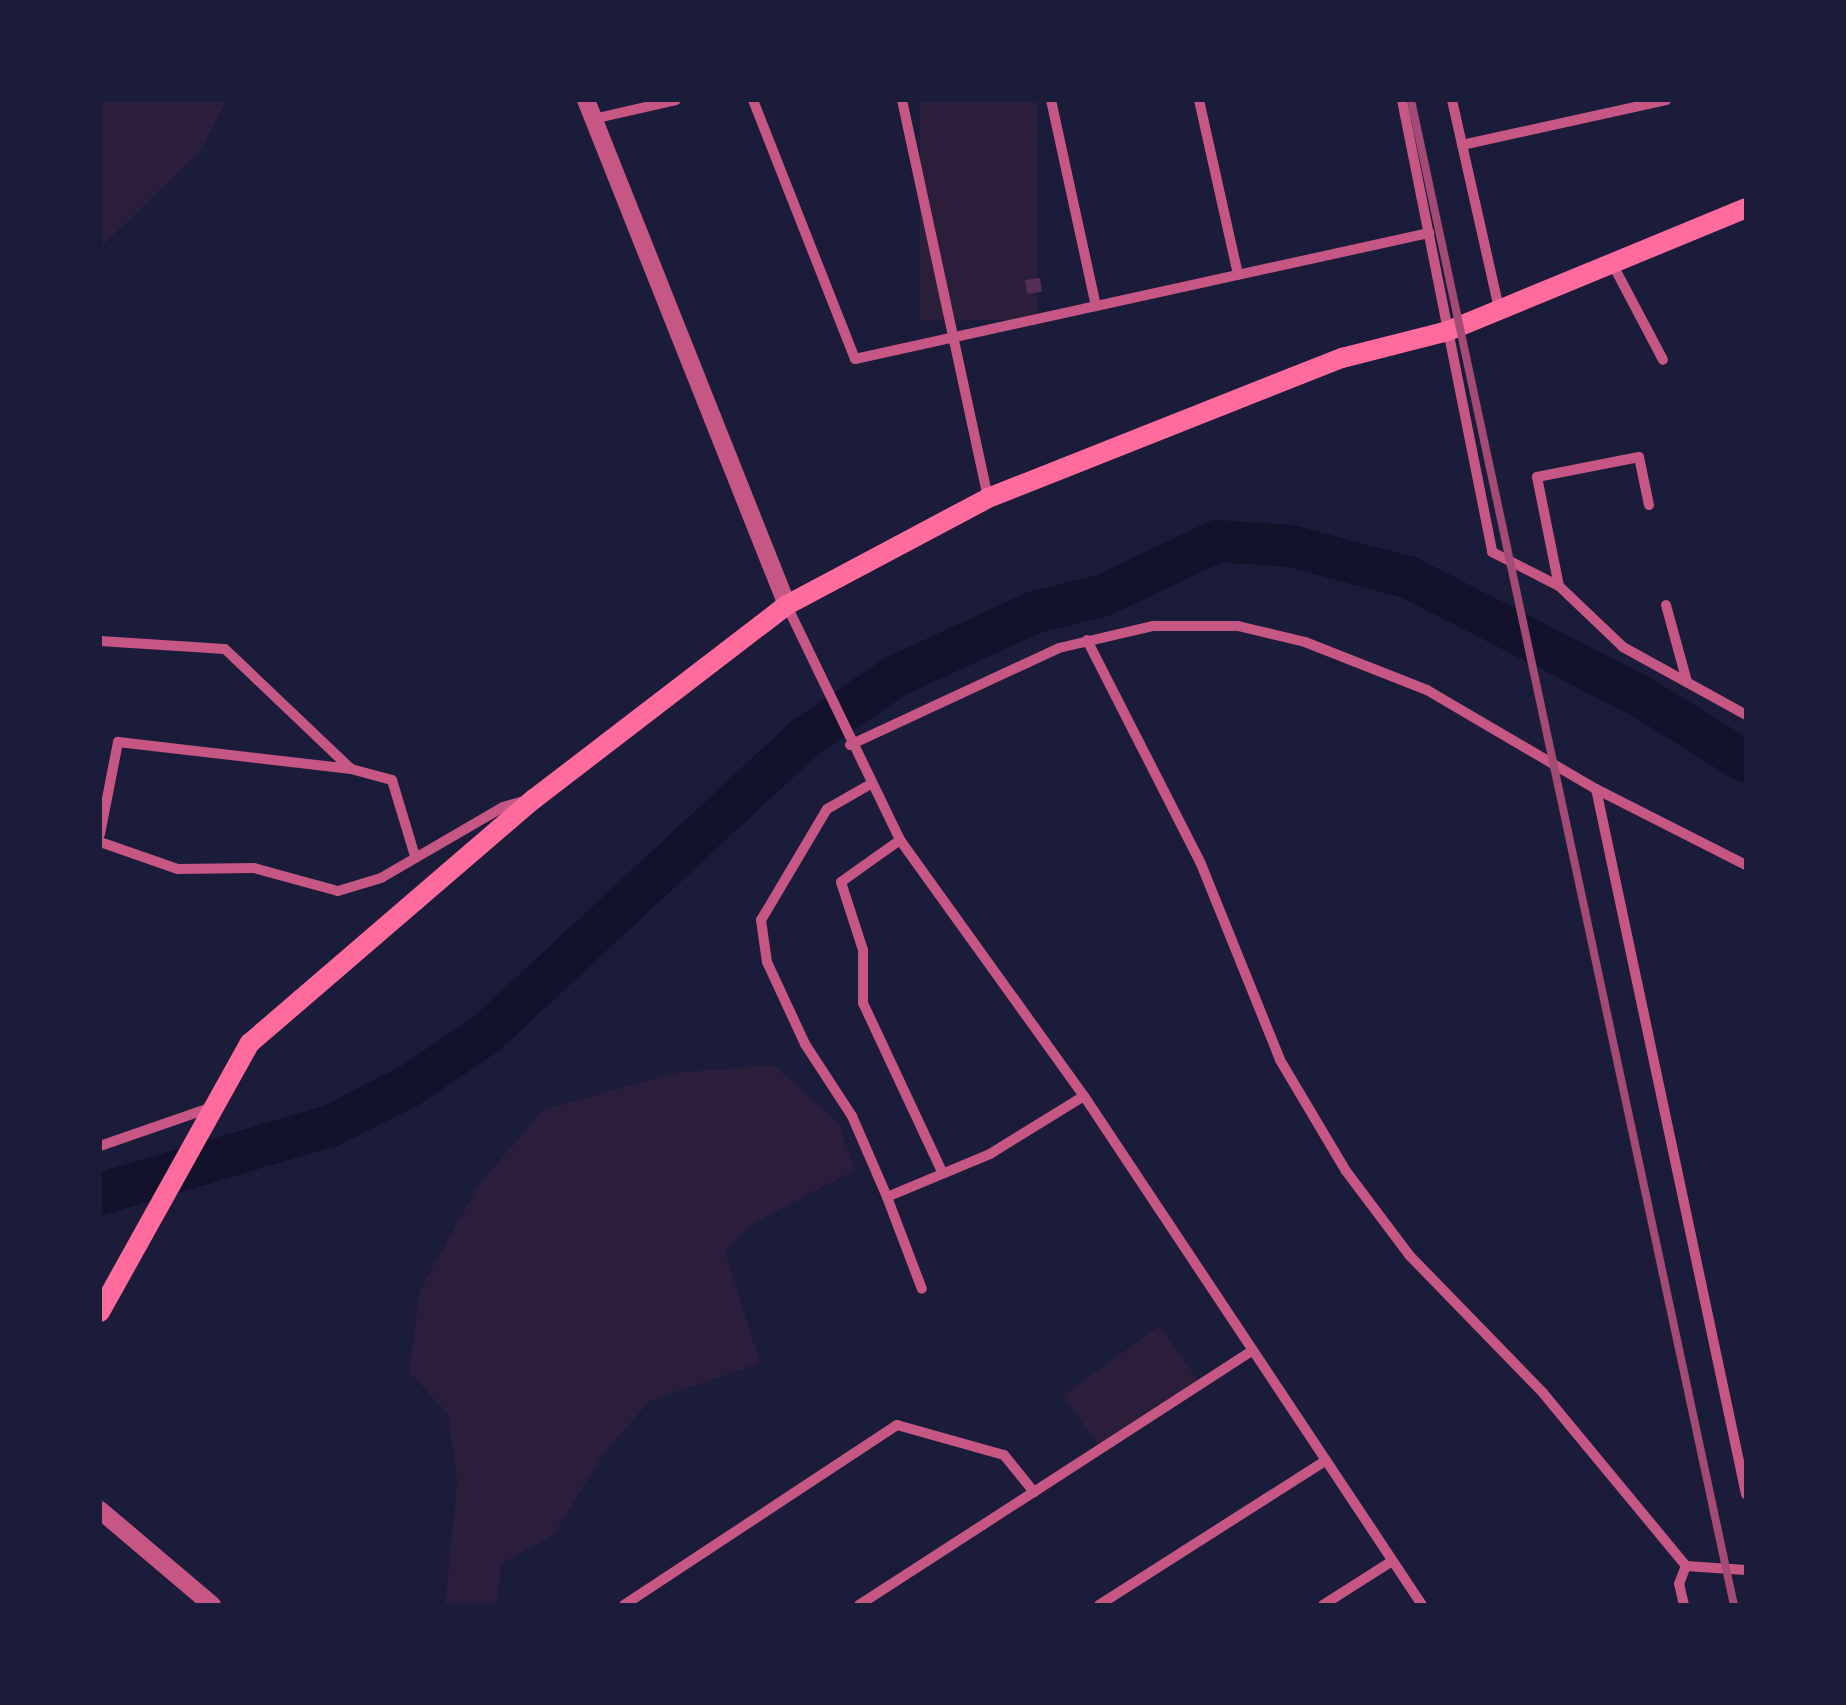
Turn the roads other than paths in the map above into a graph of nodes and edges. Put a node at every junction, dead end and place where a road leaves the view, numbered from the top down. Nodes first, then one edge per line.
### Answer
1 (586, 100) edge
2 (676, 100) edge
3 (753, 100) edge
4 (902, 100) edge
5 (1051, 100) edge
6 (1199, 100) edge
7 (1402, 100) edge
8 (1452, 100) edge
9 (1666, 100) edge
10 (593, 119) junction
11 (1462, 145) junction
12 (1746, 208) edge
13 (1430, 233) junction
14 (1613, 266) junction
15 (1238, 275) junction
16 (1096, 306) junction
17 (1500, 310) junction
18 (1448, 330) junction
19 (954, 338) junction
20 (1663, 360) dead end
21 (988, 498) junction
22 (1649, 504) dead end
23 (1559, 586) junction
24 (1666, 605) dead end
25 (786, 606) junction
26 (1087, 640) junction
27 (100, 641) edge
28 (1687, 682) junction
29 (1746, 715) edge
30 (850, 745) junction
31 (351, 768) junction
32 (869, 785) junction
33 (1596, 789) junction
34 (534, 799) junction
35 (100, 834) edge
36 (900, 840) junction
37 (100, 842) edge
38 (415, 856) junction
39 (1746, 865) edge
40 (1084, 1096) junction
41 (210, 1108) junction
42 (100, 1146) edge
43 (942, 1172) junction
44 (886, 1196) junction
45 (922, 1288) dead end
46 (100, 1312) edge
47 (1251, 1351) junction
48 (1325, 1461) junction
49 (1034, 1492) junction
50 (1746, 1494) edge
51 (100, 1510) edge
52 (1392, 1560) junction
53 (1686, 1566) junction
54 (1746, 1570) edge
55 (212, 1605) edge
56 (624, 1605) edge
57 (860, 1605) edge
58 (1099, 1605) edge
59 (1323, 1605) edge
60 (1422, 1605) edge
61 (1684, 1605) edge

1 - 10 street
2 - 10 street
3 - 19 street
4 - 19 street
5 - 16 street
6 - 15 street
7 - 13 street
8 - 11 street
9 - 11 street
10 - 25 street
11 - 17 street
12 - 14 main road
13 - 15 street
13 - 18 street
14 - 17 main road
14 - 20 street
15 - 16 street
16 - 19 street
17 - 18 main road
18 - 21 main road
18 - 23 street
19 - 21 street
21 - 25 main road
22 - 23 street
23 - 28 street
24 - 28 street
25 - 30 street
25 - 34 main road
26 - 30 street
26 - 33 street
26 - 53 street
27 - 31 street
28 - 29 street
30 - 32 street
31 - 35 street
31 - 38 street
32 - 36 street
32 - 44 street
33 - 39 street
33 - 50 street
34 - 38 street
34 - 41 main road
36 - 40 street
36 - 43 street
37 - 38 street
40 - 43 street
40 - 47 street
41 - 42 street
41 - 46 main road
43 - 44 street
44 - 45 street
47 - 48 street
47 - 49 street
48 - 52 street
48 - 58 street
49 - 56 street
49 - 57 street
51 - 55 street
52 - 59 street
52 - 60 street
53 - 54 street
53 - 61 street

